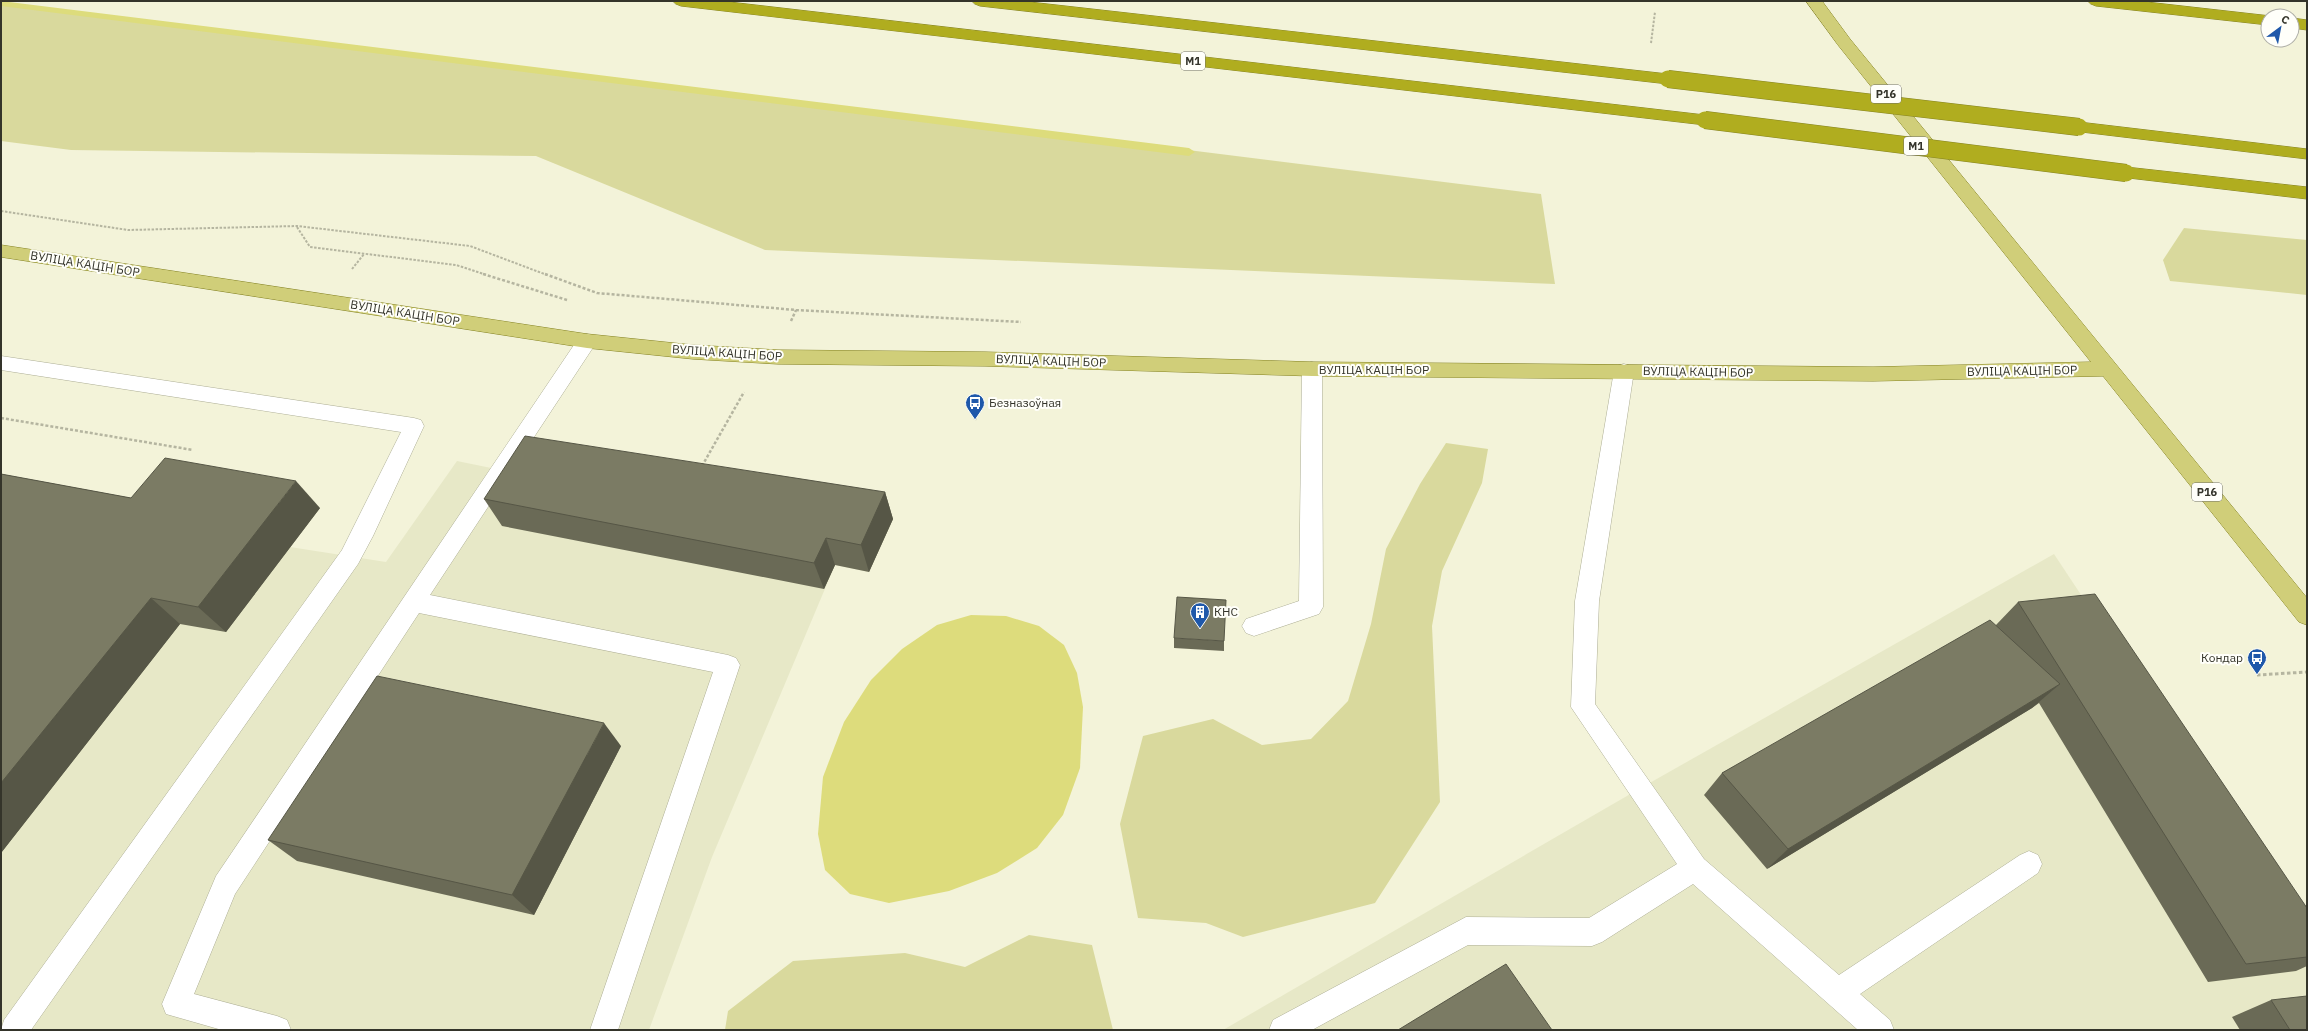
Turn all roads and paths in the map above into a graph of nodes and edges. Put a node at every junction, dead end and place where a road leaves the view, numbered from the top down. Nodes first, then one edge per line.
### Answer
1 (680, 1) edge
2 (980, 1) edge
3 (1814, 1) edge
4 (2096, 1) edge
5 (2260, 19) edge
6 (2307, 154) edge
7 (2307, 193) edge
8 (1, 212) edge
9 (297, 226) junction
10 (1, 251) edge
11 (572, 301) dead end
12 (796, 310) junction
13 (1022, 322) dead end
14 (587, 342) junction
15 (778, 357) junction
16 (1, 363) edge
17 (1312, 369) junction
18 (2108, 369) junction
19 (1624, 371) junction
20 (746, 387) dead end
21 (1, 418) edge
22 (193, 450) dead end
23 (708, 468) edge
24 (415, 602) junction
25 (2307, 615) edge
26 (1254, 626) dead end
27 (2307, 672) edge
28 (2257, 675) dead end
29 (2029, 864) dead end
30 (1696, 868) junction
31 (1837, 993) junction
32 (14, 1030) edge
33 (277, 1030) edge
34 (604, 1030) edge
35 (1283, 1030) edge
36 (1880, 1030) edge

1 - 7 highway, М1, bridge
2 - 6 highway, bridge
3 - 18 main road, Р16
4 - 5 highway
8 - 9 path
9 - 11 path
9 - 12 path
10 - 14 main road, ВУЛІЦА КАЦІН БОР
12 - 13 path
12 - 15 path
14 - 15 main road, ВУЛІЦА КАЦІН БОР
14 - 24 lane
15 - 17 main road, ВУЛІЦА КАЦІН БОР
16 - 32 lane
17 - 19 main road, ВУЛІЦА КАЦІН БОР
17 - 26 lane
18 - 19 main road, ВУЛІЦА КАЦІН БОР
18 - 25 main road, Р16
19 - 30 lane
20 - 23 path
21 - 22 path
24 - 33 lane
24 - 34 lane
27 - 28 path
29 - 31 lane
30 - 31 lane
30 - 35 lane
31 - 36 lane

